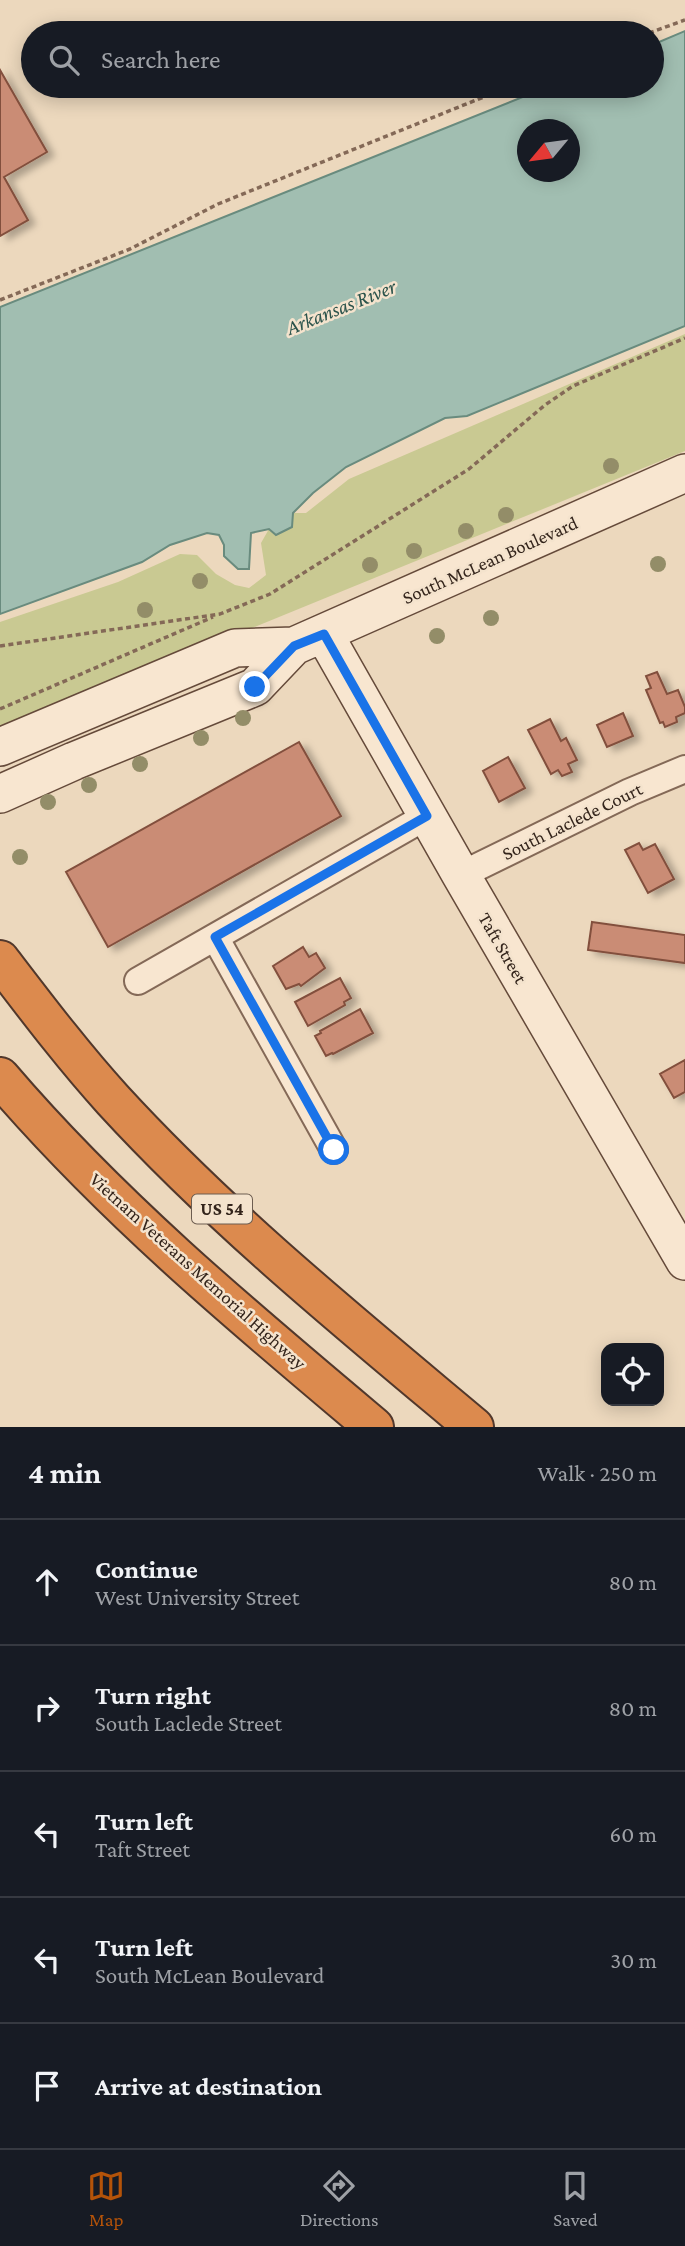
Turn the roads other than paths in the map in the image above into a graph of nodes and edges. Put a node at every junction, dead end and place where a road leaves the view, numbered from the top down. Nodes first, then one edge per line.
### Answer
1 (685, 473) edge
2 (309, 640) junction
3 (0, 747) edge
4 (685, 769) edge
5 (0, 794) edge
6 (427, 816) junction
7 (461, 875) junction
8 (215, 937) junction
9 (0, 960) edge
10 (138, 981) dead end
11 (0, 1077) edge
12 (334, 1150) dead end
13 (685, 1261) edge
14 (374, 1427) edge
15 (474, 1427) edge

1 - 2 main road, South McLean Boulevard
2 - 3 main road, South McLean Boulevard
2 - 5 main road, South McLean Boulevard
2 - 6 main road, Taft Street
4 - 7 street, South Laclede Court
6 - 7 main road, Taft Street
6 - 8 street
7 - 13 main road, Taft Street
8 - 10 street
8 - 12 street
9 - 15 highway, US 54
11 - 14 highway, Vietnam Veterans Memorial Highway

